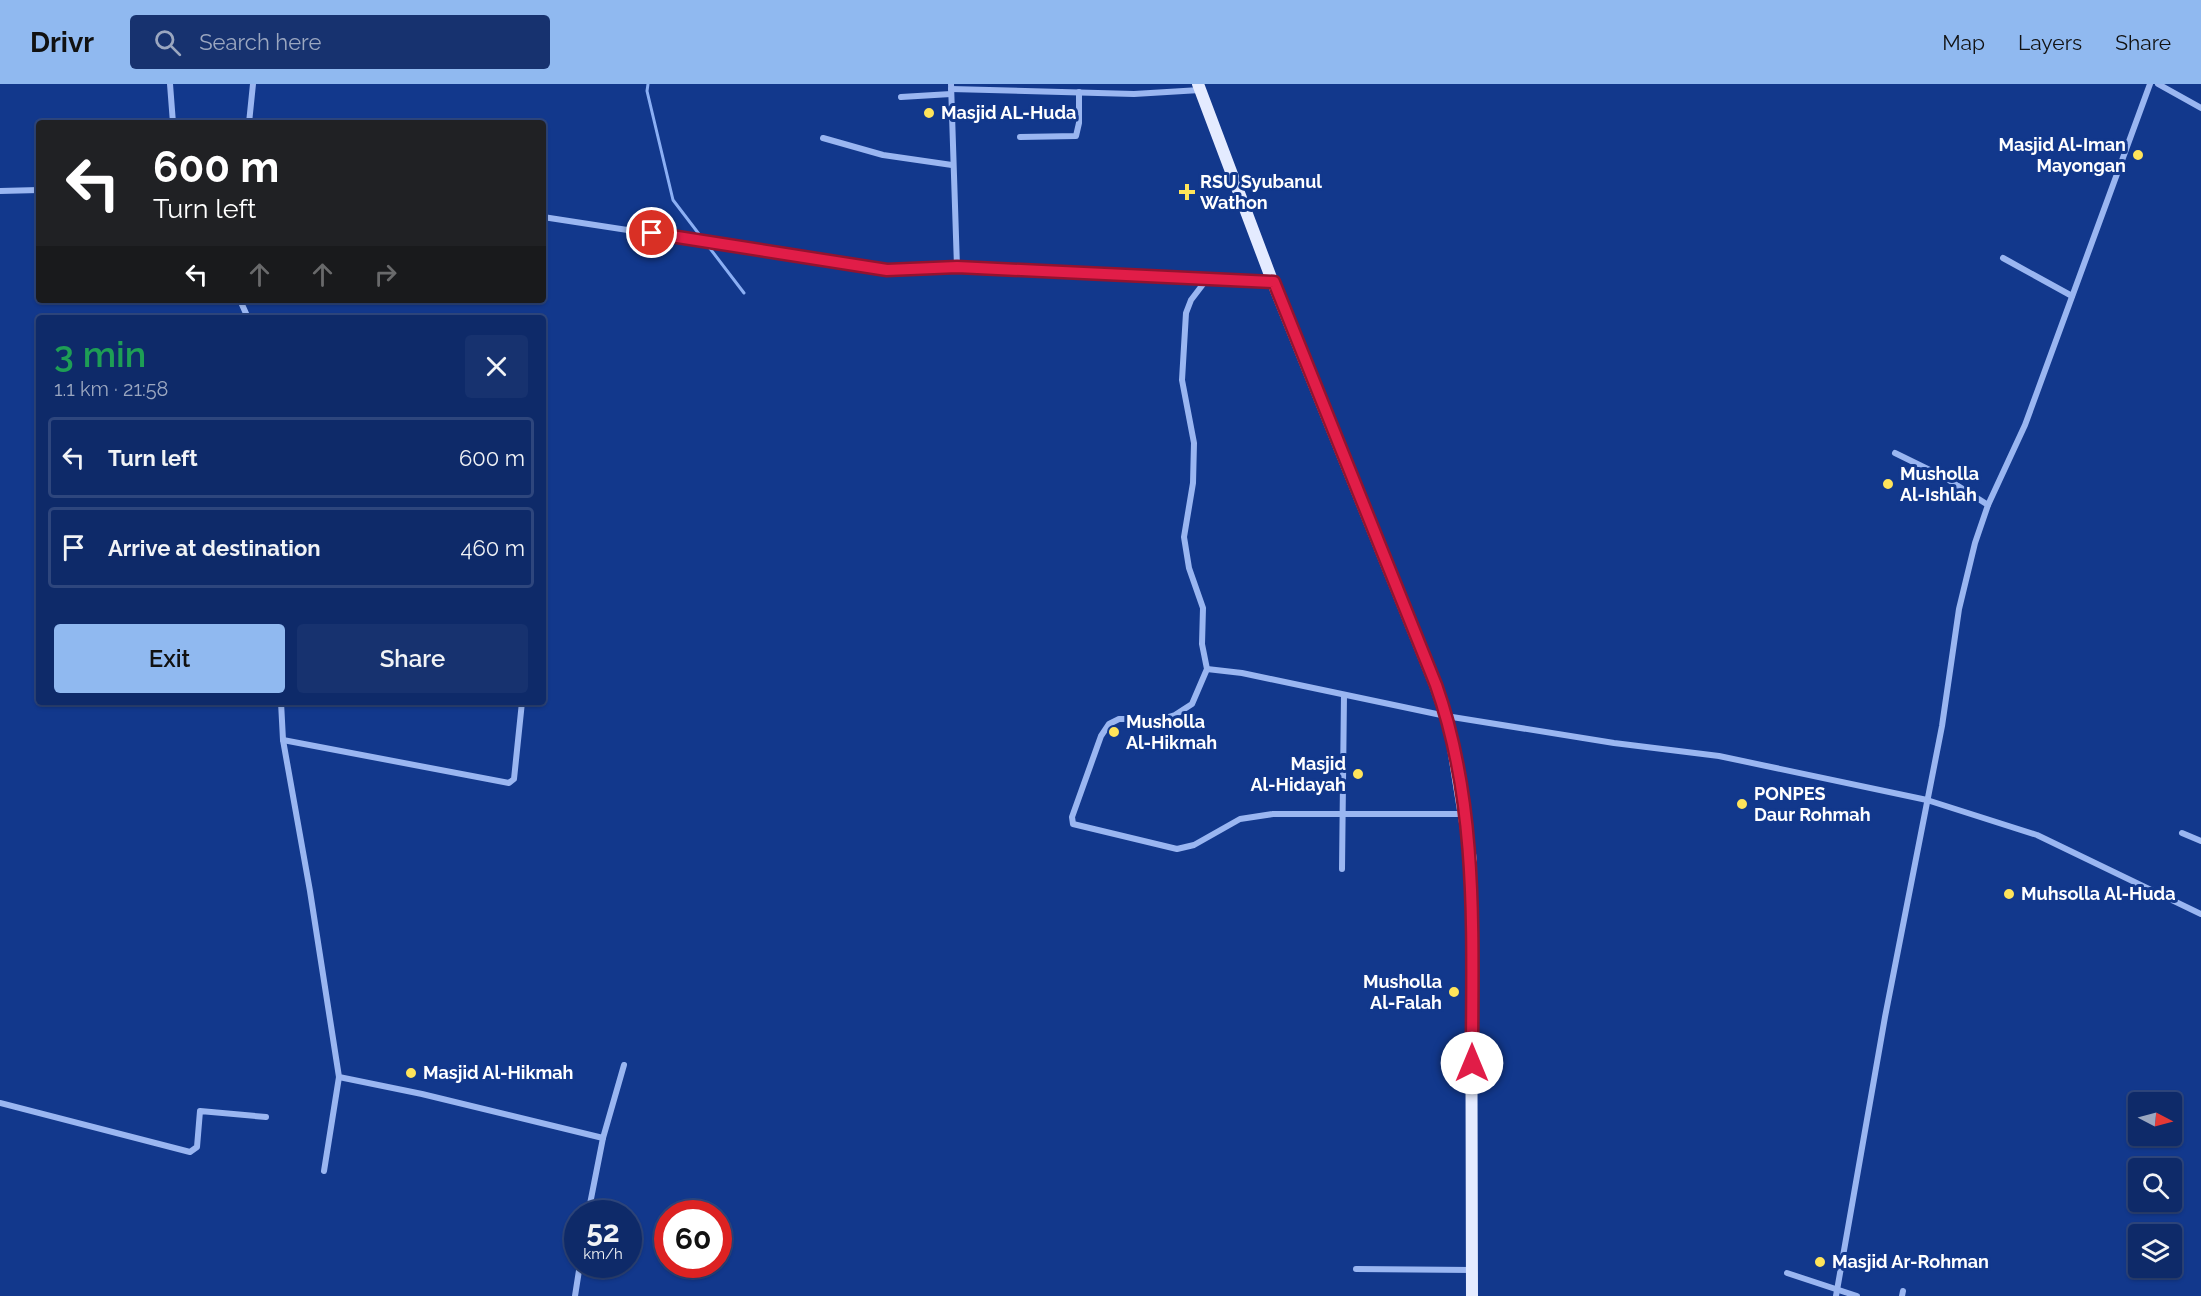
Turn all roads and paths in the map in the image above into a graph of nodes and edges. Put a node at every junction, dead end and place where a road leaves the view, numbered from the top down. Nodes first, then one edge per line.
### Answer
1 (170, 84) edge
2 (253, 84) edge
3 (2150, 84) edge
4 (2158, 84) edge
5 (1199, 87) edge
6 (951, 89) edge
7 (1079, 92) junction
8 (901, 97) dead end
9 (2201, 108) edge
10 (173, 120) edge
11 (249, 120) edge
12 (1020, 137) dead end
13 (823, 138) dead end
14 (952, 165) junction
15 (36, 190) edge
16 (0, 191) edge
17 (546, 218) edge
18 (2002, 258) dead end
19 (957, 267) junction
20 (1207, 279) junction
21 (1274, 282) junction
22 (2072, 296) junction
23 (1895, 453) dead end
24 (1988, 505) junction
25 (1207, 669) junction
26 (1344, 695) junction
27 (281, 705) edge
28 (522, 705) edge
29 (1446, 716) junction
30 (283, 740) junction
31 (1927, 800) junction
32 (1465, 814) junction
33 (1341, 815) junction
34 (2182, 833) dead end
35 (2201, 841) edge
36 (1342, 869) dead end
37 (2201, 915) edge
38 (624, 1065) dead end
39 (339, 1077) junction
40 (0, 1103) edge
41 (266, 1116) dead end
42 (603, 1138) junction
43 (324, 1170) dead end
44 (591, 1200) edge
45 (1356, 1269) dead end
46 (1473, 1270) junction
47 (1787, 1274) dead end
48 (578, 1278) edge
49 (1837, 1293) edge
50 (575, 1296) edge
51 (1472, 1296) edge
52 (1857, 1296) edge

1 - 10 street
2 - 11 street
3 - 22 street
4 - 9 street
5 - 7 street
5 - 21 main road
6 - 7 street
6 - 8 street
6 - 14 street
7 - 12 street
13 - 14 street
14 - 19 street
15 - 16 street
17 - 19 street
18 - 22 street
19 - 20 street
20 - 21 street
20 - 25 street
21 - 29 main road
22 - 24 street
23 - 24 street
24 - 31 street
25 - 26 street
25 - 33 street
26 - 29 street
26 - 33 street
27 - 30 street
28 - 30 street
29 - 31 street
29 - 32 main road
30 - 39 street
31 - 37 street
31 - 49 street
32 - 33 street
32 - 46 main road
33 - 36 street
34 - 35 street
38 - 42 street
39 - 42 street
39 - 43 street
40 - 41 street
42 - 44 street
45 - 46 street
46 - 51 main road
47 - 49 street
48 - 50 street
49 - 52 street

